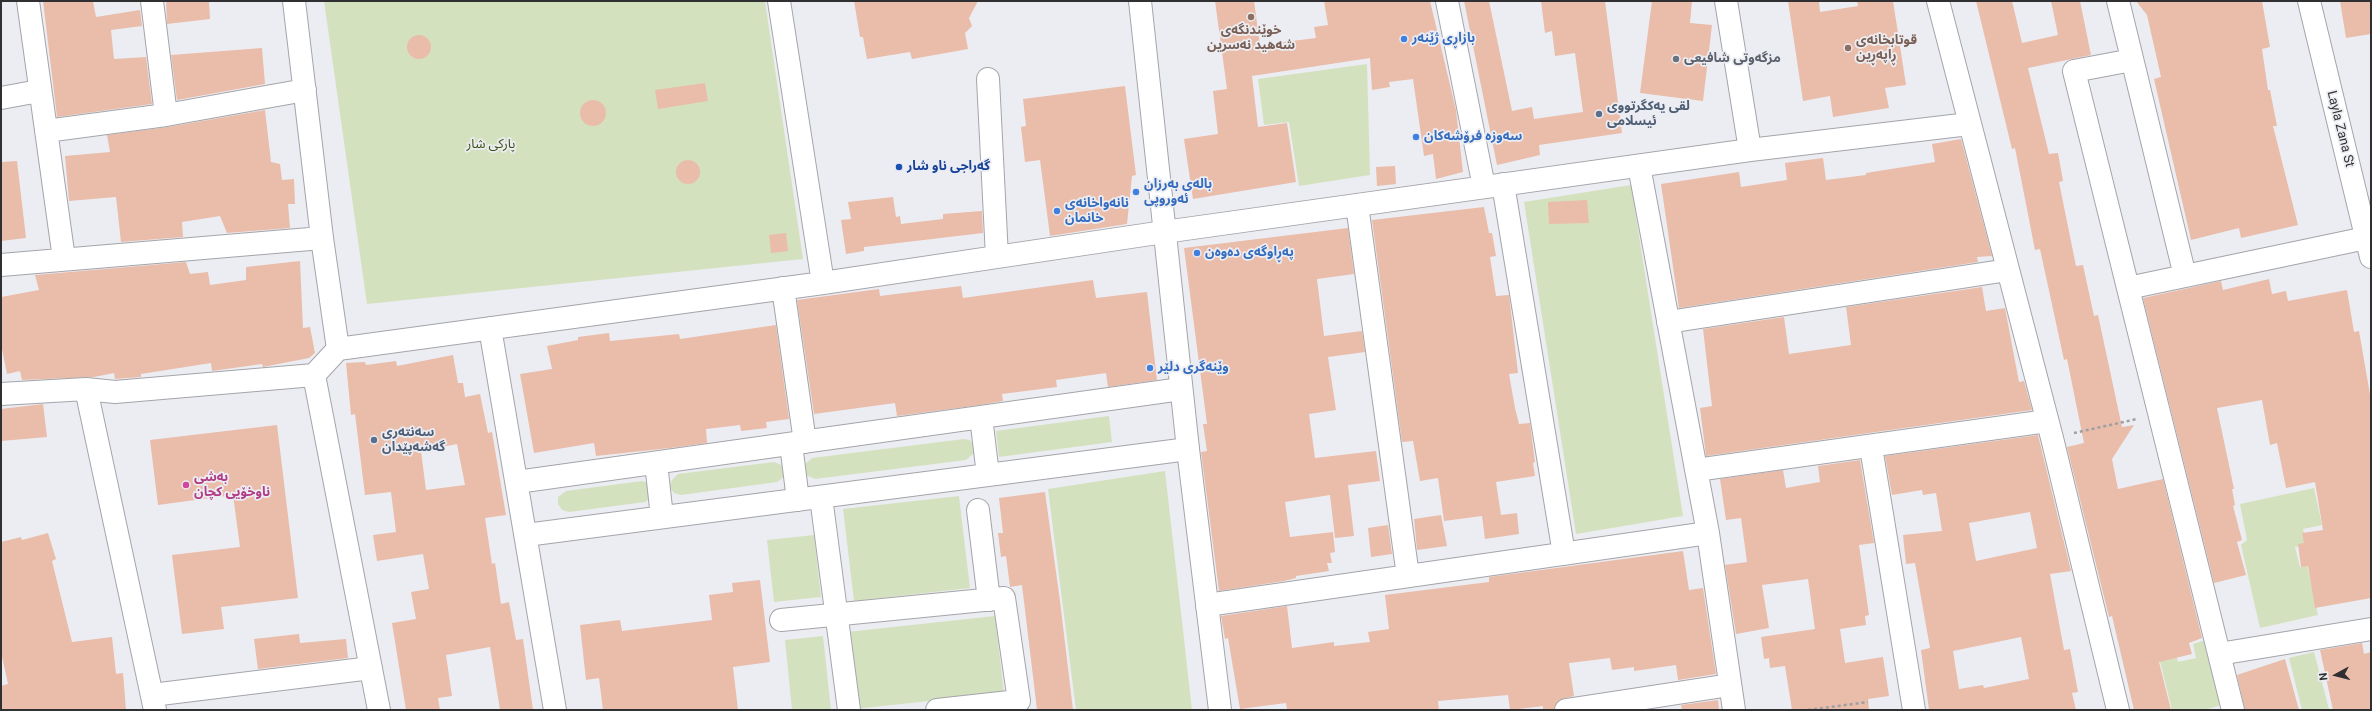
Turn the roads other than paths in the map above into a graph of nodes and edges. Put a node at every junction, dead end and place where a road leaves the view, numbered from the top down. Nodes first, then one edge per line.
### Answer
1 (28, 1) edge
2 (152, 1) edge
3 (294, 1) edge
4 (779, 1) edge
5 (1140, 1) edge
6 (1446, 1) edge
7 (1726, 1) edge
8 (1938, 1) edge
9 (2118, 1) edge
10 (2309, 1) edge
11 (2132, 60) junction
12 (988, 79) dead end
13 (305, 90) junction
14 (39, 91) junction
15 (1, 98) edge
16 (166, 115) junction
17 (1969, 124) junction
18 (46, 131) junction
19 (1750, 150) junction
20 (1639, 166) junction
21 (1494, 186) junction
22 (1356, 204) junction
23 (1164, 232) junction
24 (322, 238) junction
25 (2369, 247) edge
26 (997, 257) junction
27 (64, 259) junction
28 (1, 265) edge
29 (2008, 270) junction
30 (2185, 276) junction
31 (823, 282) junction
32 (783, 288) junction
33 (2128, 288) junction
34 (1668, 322) junction
35 (490, 328) junction
36 (338, 348) junction
37 (314, 375) junction
38 (86, 389) junction
39 (1181, 389) junction
40 (1, 394) edge
41 (981, 417) junction
42 (2050, 430) junction
43 (798, 443) junction
44 (1871, 447) junction
45 (1188, 449) junction
46 (656, 463) junction
47 (1696, 470) junction
48 (988, 475) junction
49 (517, 482) junction
50 (821, 497) junction
51 (798, 500) junction
52 (978, 510) dead end
53 (662, 517) junction
54 (1708, 533) junction
55 (526, 535) junction
56 (1564, 554) junction
57 (1408, 576) junction
58 (989, 600) junction
59 (1207, 605) junction
60 (837, 615) junction
61 (781, 620) dead end
62 (2371, 629) edge
63 (2219, 654) junction
64 (371, 668) junction
65 (1730, 685) junction
66 (154, 703) edge
67 (379, 710) edge
68 (556, 710) edge
69 (849, 710) edge
70 (937, 710) edge
71 (1220, 710) edge
72 (1566, 710) edge
73 (1734, 710) edge
74 (1914, 710) edge
75 (2118, 710) edge
76 (2233, 710) edge

1 - 14 street
2 - 16 street
3 - 13 street
4 - 31 street
5 - 23 street
6 - 21 street
7 - 19 street
8 - 17 street
9 - 11 street
10 - 25 street, Layla Zana St
11 - 30 street
11 - 33 street
12 - 26 street
13 - 16 street
13 - 24 street
14 - 15 street
14 - 18 street
16 - 18 street
17 - 19 street
17 - 29 street
18 - 27 street
19 - 20 street
20 - 21 street
20 - 34 street
21 - 22 street
21 - 56 street
22 - 23 street
22 - 57 street
23 - 26 street
23 - 39 street
24 - 27 street
24 - 36 street
25 - 30 street
26 - 31 street
27 - 28 street
29 - 34 street
29 - 42 street
30 - 33 street
31 - 32 street
32 - 35 street
32 - 43 street
33 - 63 street
34 - 47 street
35 - 36 street
35 - 49 street
36 - 37 street
37 - 38 street
37 - 64 street
38 - 40 street
38 - 66 street
39 - 41 street
39 - 45 street
41 - 43 street
41 - 48 street
42 - 44 street
42 - 75 street
43 - 46 street
43 - 51 street
44 - 47 street
44 - 74 street
45 - 48 street
45 - 59 street
46 - 49 street
46 - 53 street
47 - 54 street
48 - 50 street
49 - 55 street
50 - 51 street
50 - 60 street
51 - 53 street
52 - 58 street
53 - 55 street
54 - 56 street
54 - 65 street
55 - 68 street
56 - 57 street
57 - 59 street
58 - 60 street
58 - 70 street
59 - 71 street
60 - 61 street
60 - 69 street
62 - 63 street
63 - 76 street
64 - 66 street
64 - 67 street
65 - 72 street
65 - 73 street

